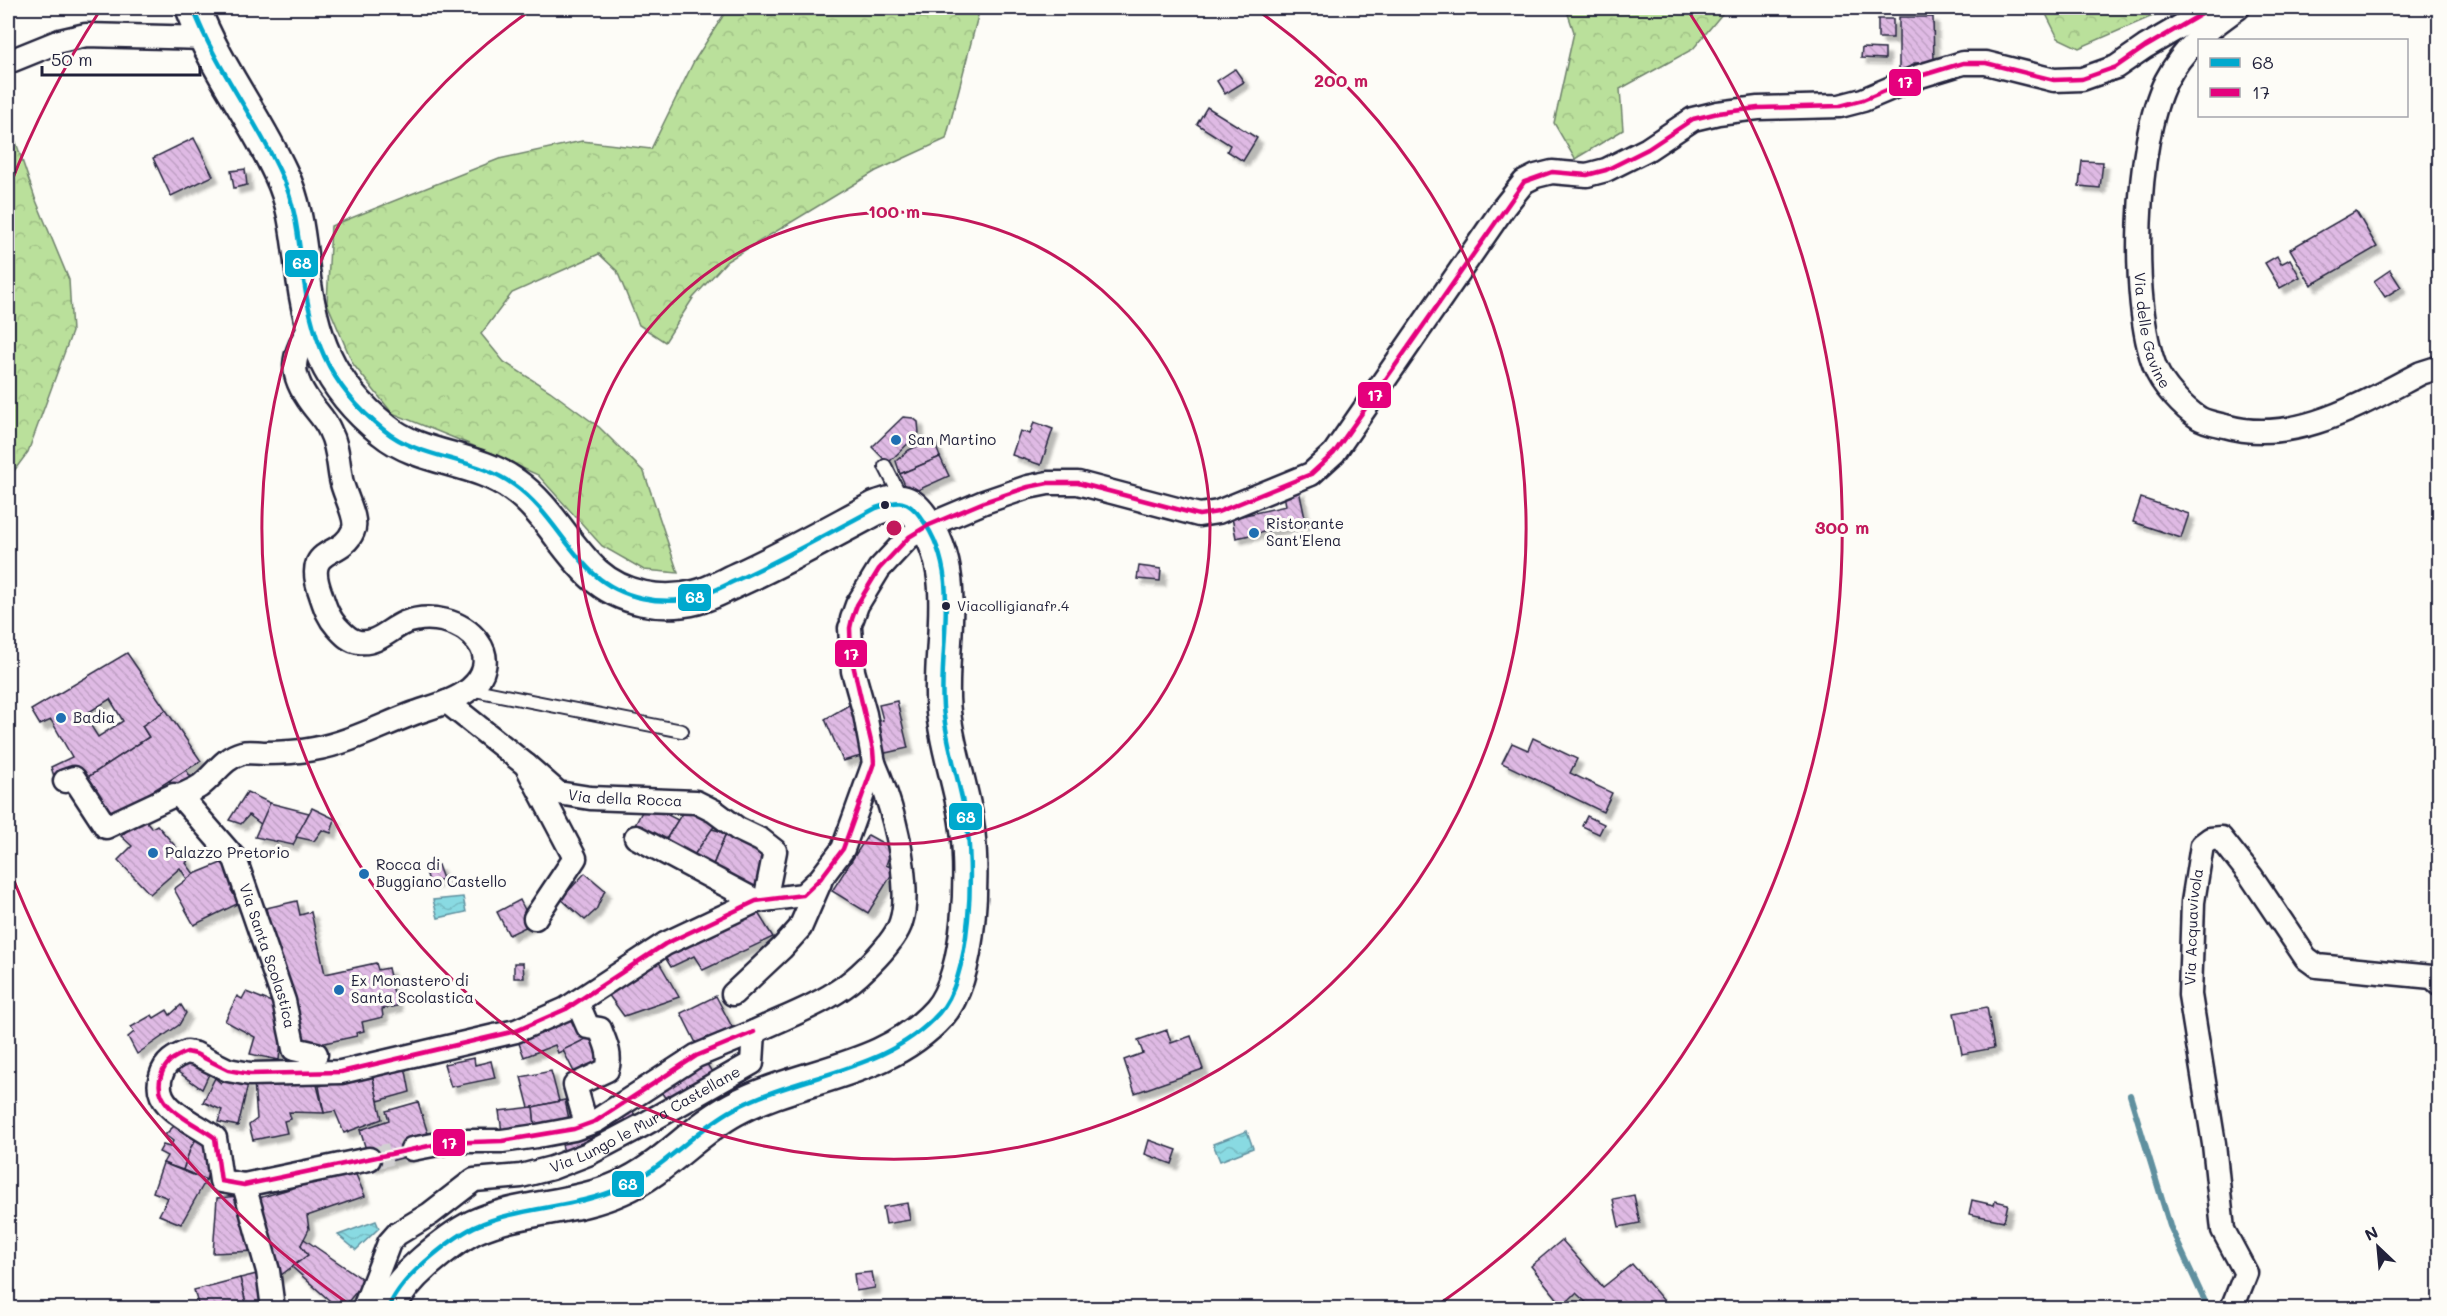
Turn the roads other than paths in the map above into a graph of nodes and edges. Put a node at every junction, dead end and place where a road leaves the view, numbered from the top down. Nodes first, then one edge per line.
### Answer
1 (193, 8) edge
2 (2212, 8) edge
3 (2238, 8) edge
4 (207, 38) junction
5 (8, 62) edge
6 (312, 324) junction
7 (2439, 367) edge
8 (885, 466) dead end
9 (904, 502) junction
10 (927, 526) junction
11 (470, 689) junction
12 (447, 702) junction
13 (682, 732) dead end
14 (874, 763) junction
15 (526, 765) junction
16 (65, 781) dead end
17 (180, 796) junction
18 (636, 837) dead end
19 (821, 878) junction
20 (764, 900) junction
21 (535, 918) dead end
22 (2439, 984) edge
23 (733, 994) dead end
24 (577, 1002) junction
25 (754, 1032) junction
26 (316, 1054) dead end
27 (586, 1124) junction
28 (412, 1149) tunnel mouth
29 (369, 1159) tunnel mouth
30 (245, 1190) junction
31 (273, 1308) edge
32 (364, 1308) edge
33 (388, 1308) edge
34 (2232, 1308) edge

1 - 4 street
2 - 10 street
3 - 7 street, Via delle Gavine
4 - 5 street
4 - 6 street
6 - 9 street
6 - 11 street
8 - 9 lane
9 - 10 street
10 - 14 street
10 - 33 street
11 - 12 street
11 - 13 lane
12 - 15 street, Via della Rocca
12 - 17 street
14 - 19 street
14 - 25 street
15 - 20 street, Via della Rocca
15 - 21 street, Via della Rocca
16 - 17 street
17 - 26 street, Via Santa Scolastica
18 - 20 street
19 - 20 street
19 - 23 street
20 - 24 street
22 - 34 street, Via Acquavivola
24 - 27 street
24 - 30 street
25 - 27 street
25 - 32 street, Via Lungo le Mura Castellane
27 - 28 street
29 - 30 street
30 - 31 street

